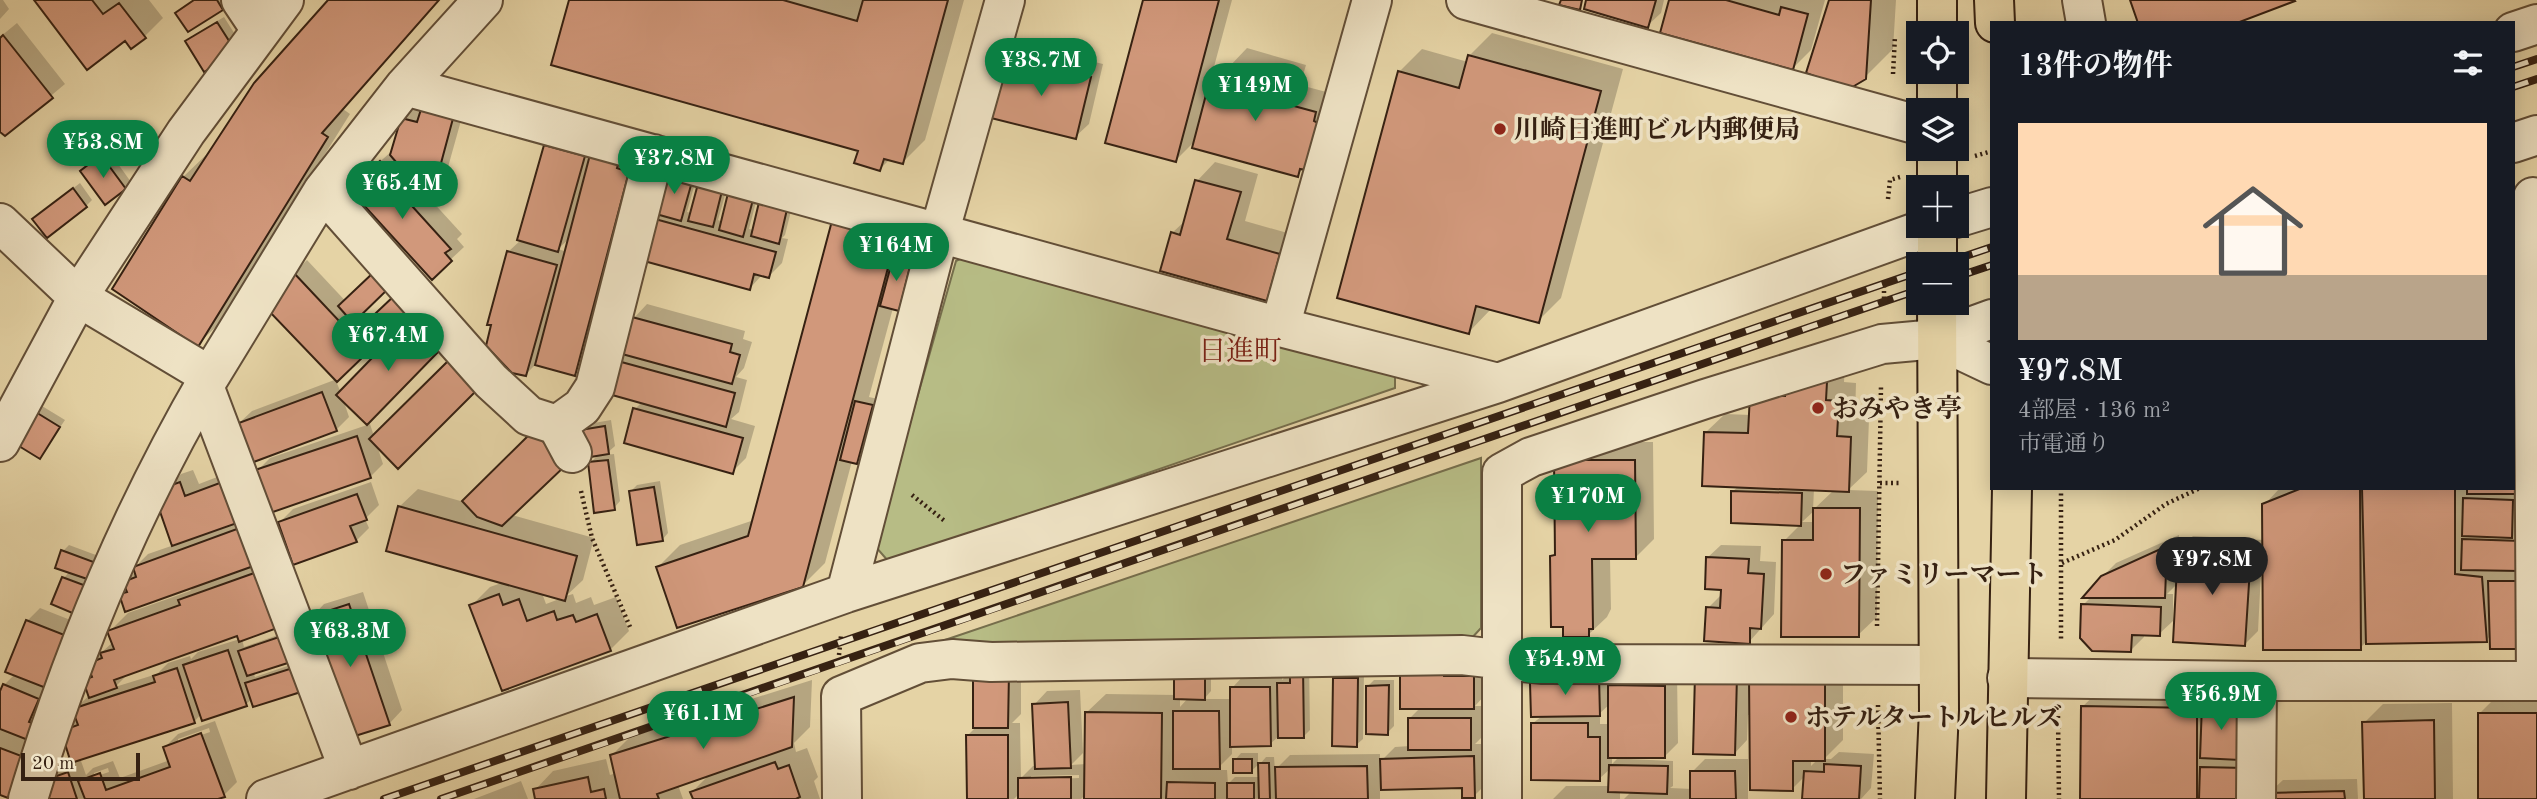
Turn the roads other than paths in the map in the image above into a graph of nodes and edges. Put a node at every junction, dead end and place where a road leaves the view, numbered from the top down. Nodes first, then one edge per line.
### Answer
1 (284, 0) edge
2 (483, 0) edge
3 (1005, 0) edge
4 (1372, 0) edge
5 (1466, 0) edge
6 (1937, 0) edge
7 (1994, 0) edge
8 (2082, 0) edge
9 (251, 15) edge
10 (1937, 21) edge
11 (1995, 21) edge
12 (2086, 21) edge
13 (2537, 24) edge
14 (2515, 31) edge
15 (405, 86) junction
16 (1906, 122) edge
17 (2537, 135) edge
18 (2515, 143) edge
19 (654, 154) junction
20 (323, 191) junction
21 (2528, 199) edge
22 (1990, 208) edge
23 (1969, 214) edge
24 (0, 223) edge
25 (939, 234) junction
26 (1906, 236) edge
27 (78, 297) junction
28 (1990, 319) edge
29 (1937, 321) edge
30 (1280, 327) junction
31 (1990, 363) edge
32 (207, 381) junction
33 (1498, 383) junction
34 (0, 442) edge
35 (2012, 490) edge
36 (846, 593) junction
37 (1503, 659) junction
38 (1938, 665) junction
39 (2007, 678) junction
40 (2257, 681) junction
41 (2537, 681) edge
42 (349, 770) junction
43 (28, 799) edge
44 (266, 799) edge
45 (842, 799) edge
46 (1502, 799) edge
47 (1935, 799) edge
48 (2006, 799) edge
49 (2256, 799) edge

1 - 9 street
2 - 15 street
3 - 25 street
4 - 30 street
5 - 16 street
6 - 10 main road
7 - 11 main road
8 - 12 street
9 - 27 street
13 - 14 street
15 - 19 street
15 - 20 street
17 - 18 street
19 - 20 street
19 - 25 street
20 - 32 street
21 - 41 street
22 - 23 street
24 - 27 street
25 - 30 street
25 - 36 street
26 - 33 street
27 - 32 street
27 - 34 street
28 - 29 street
29 - 31 street
29 - 37 street
29 - 38 main road
30 - 33 street
32 - 42 street
32 - 43 street
33 - 36 street
35 - 39 main road
36 - 42 street
37 - 38 street
37 - 45 street
37 - 46 street
38 - 47 main road
39 - 40 street
39 - 48 main road
40 - 41 street
40 - 49 street
42 - 44 street

